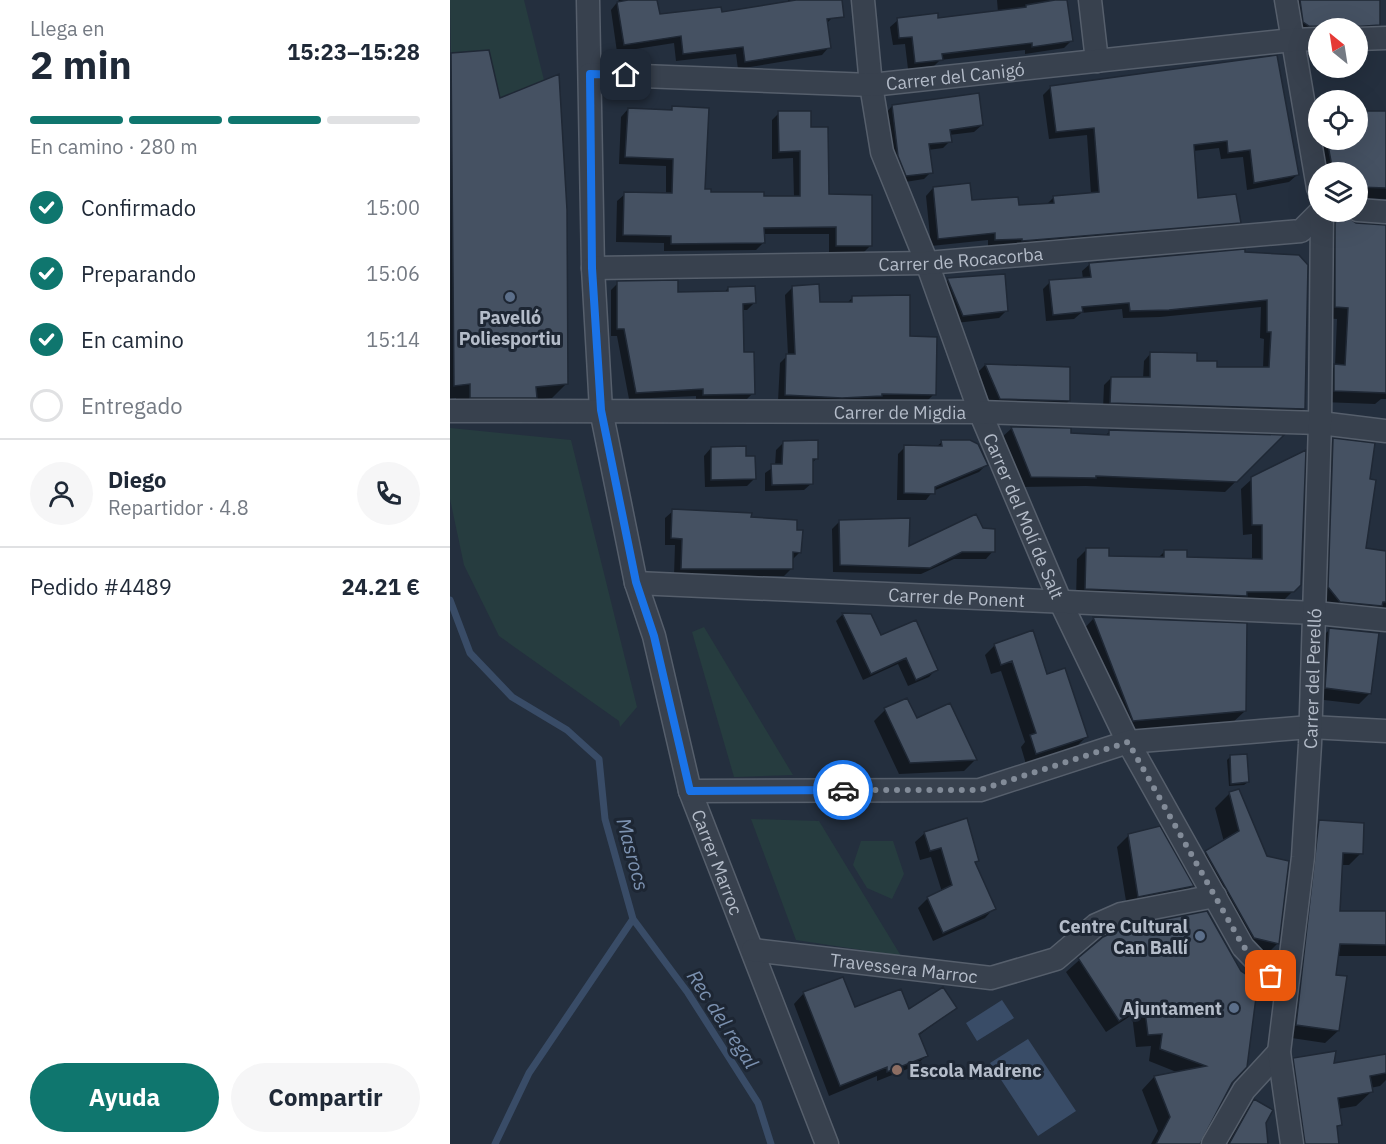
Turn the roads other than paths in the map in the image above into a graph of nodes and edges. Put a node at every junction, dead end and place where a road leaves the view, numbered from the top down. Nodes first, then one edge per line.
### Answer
1 (588, 0) edge
2 (863, 0) edge
3 (1090, 0) edge
4 (1286, 0) edge
5 (1386, 38) edge
6 (1308, 39) edge
7 (1368, 39) edge
8 (1292, 40) junction
9 (1097, 60) junction
10 (590, 74) junction
11 (871, 85) junction
12 (1313, 162) edge
13 (1368, 211) edge
14 (1386, 212) edge
15 (1310, 222) edge
16 (1321, 222) edge
17 (927, 263) junction
18 (592, 268) junction
19 (601, 410) junction
20 (450, 411) edge
21 (980, 412) junction
22 (1320, 423) junction
23 (1386, 431) edge
24 (636, 582) junction
25 (1061, 603) junction
26 (1316, 613) junction
27 (1386, 620) edge
28 (1386, 731) edge
29 (1310, 736) junction
30 (1128, 742) junction
31 (690, 791) junction
32 (1215, 896) junction
33 (753, 950) junction
34 (1284, 990) junction
35 (1279, 1052) junction
36 (827, 1144) edge
37 (1213, 1144) edge
38 (1292, 1144) edge

1 - 10 street, Carrer Marroc
2 - 11 street, Carrer del Molí de Salt
3 - 9 street
4 - 8 street
5 - 7 street
6 - 8 street, Carrer del Canigó
8 - 9 street, Carrer del Canigó
8 - 12 street
9 - 11 street, Carrer del Canigó
10 - 11 street, Carrer del Canigó
10 - 18 street, Carrer Marroc
11 - 17 street, Carrer del Molí de Salt
13 - 14 street
15 - 17 street, Carrer de Rocacorba
16 - 22 street, Carrer del Perelló
17 - 18 street, Carrer de Rocacorba
17 - 21 street, Carrer del Molí de Salt
18 - 19 street, Carrer Marroc
19 - 20 street, Carrer de Migdia
19 - 21 street, Carrer de Migdia
19 - 24 street, Carrer Marroc
21 - 22 street, Carrer de Migdia
21 - 25 street, Carrer del Molí de Salt
22 - 23 street, Carrer de Migdia
22 - 26 street, Carrer del Perelló
24 - 25 street, Carrer de Ponent
24 - 31 street, Carrer Marroc
25 - 26 street, Carrer de Ponent
25 - 30 street, Carrer del Molí de Salt
26 - 27 street, Carrer de Ponent
26 - 29 street, Carrer del Perelló
28 - 29 street
29 - 30 street
29 - 34 street, Carrer del Perelló
30 - 31 street
30 - 32 street, Carrer del Molí de Salt
31 - 33 street, Carrer Marroc
32 - 33 street, Travessera Marroc
32 - 34 street, Carrer del Molí de Salt
33 - 36 street, Carrer Marroc
34 - 35 street, Carrer del Perelló
35 - 37 street
35 - 38 street, Carrer del Perelló

